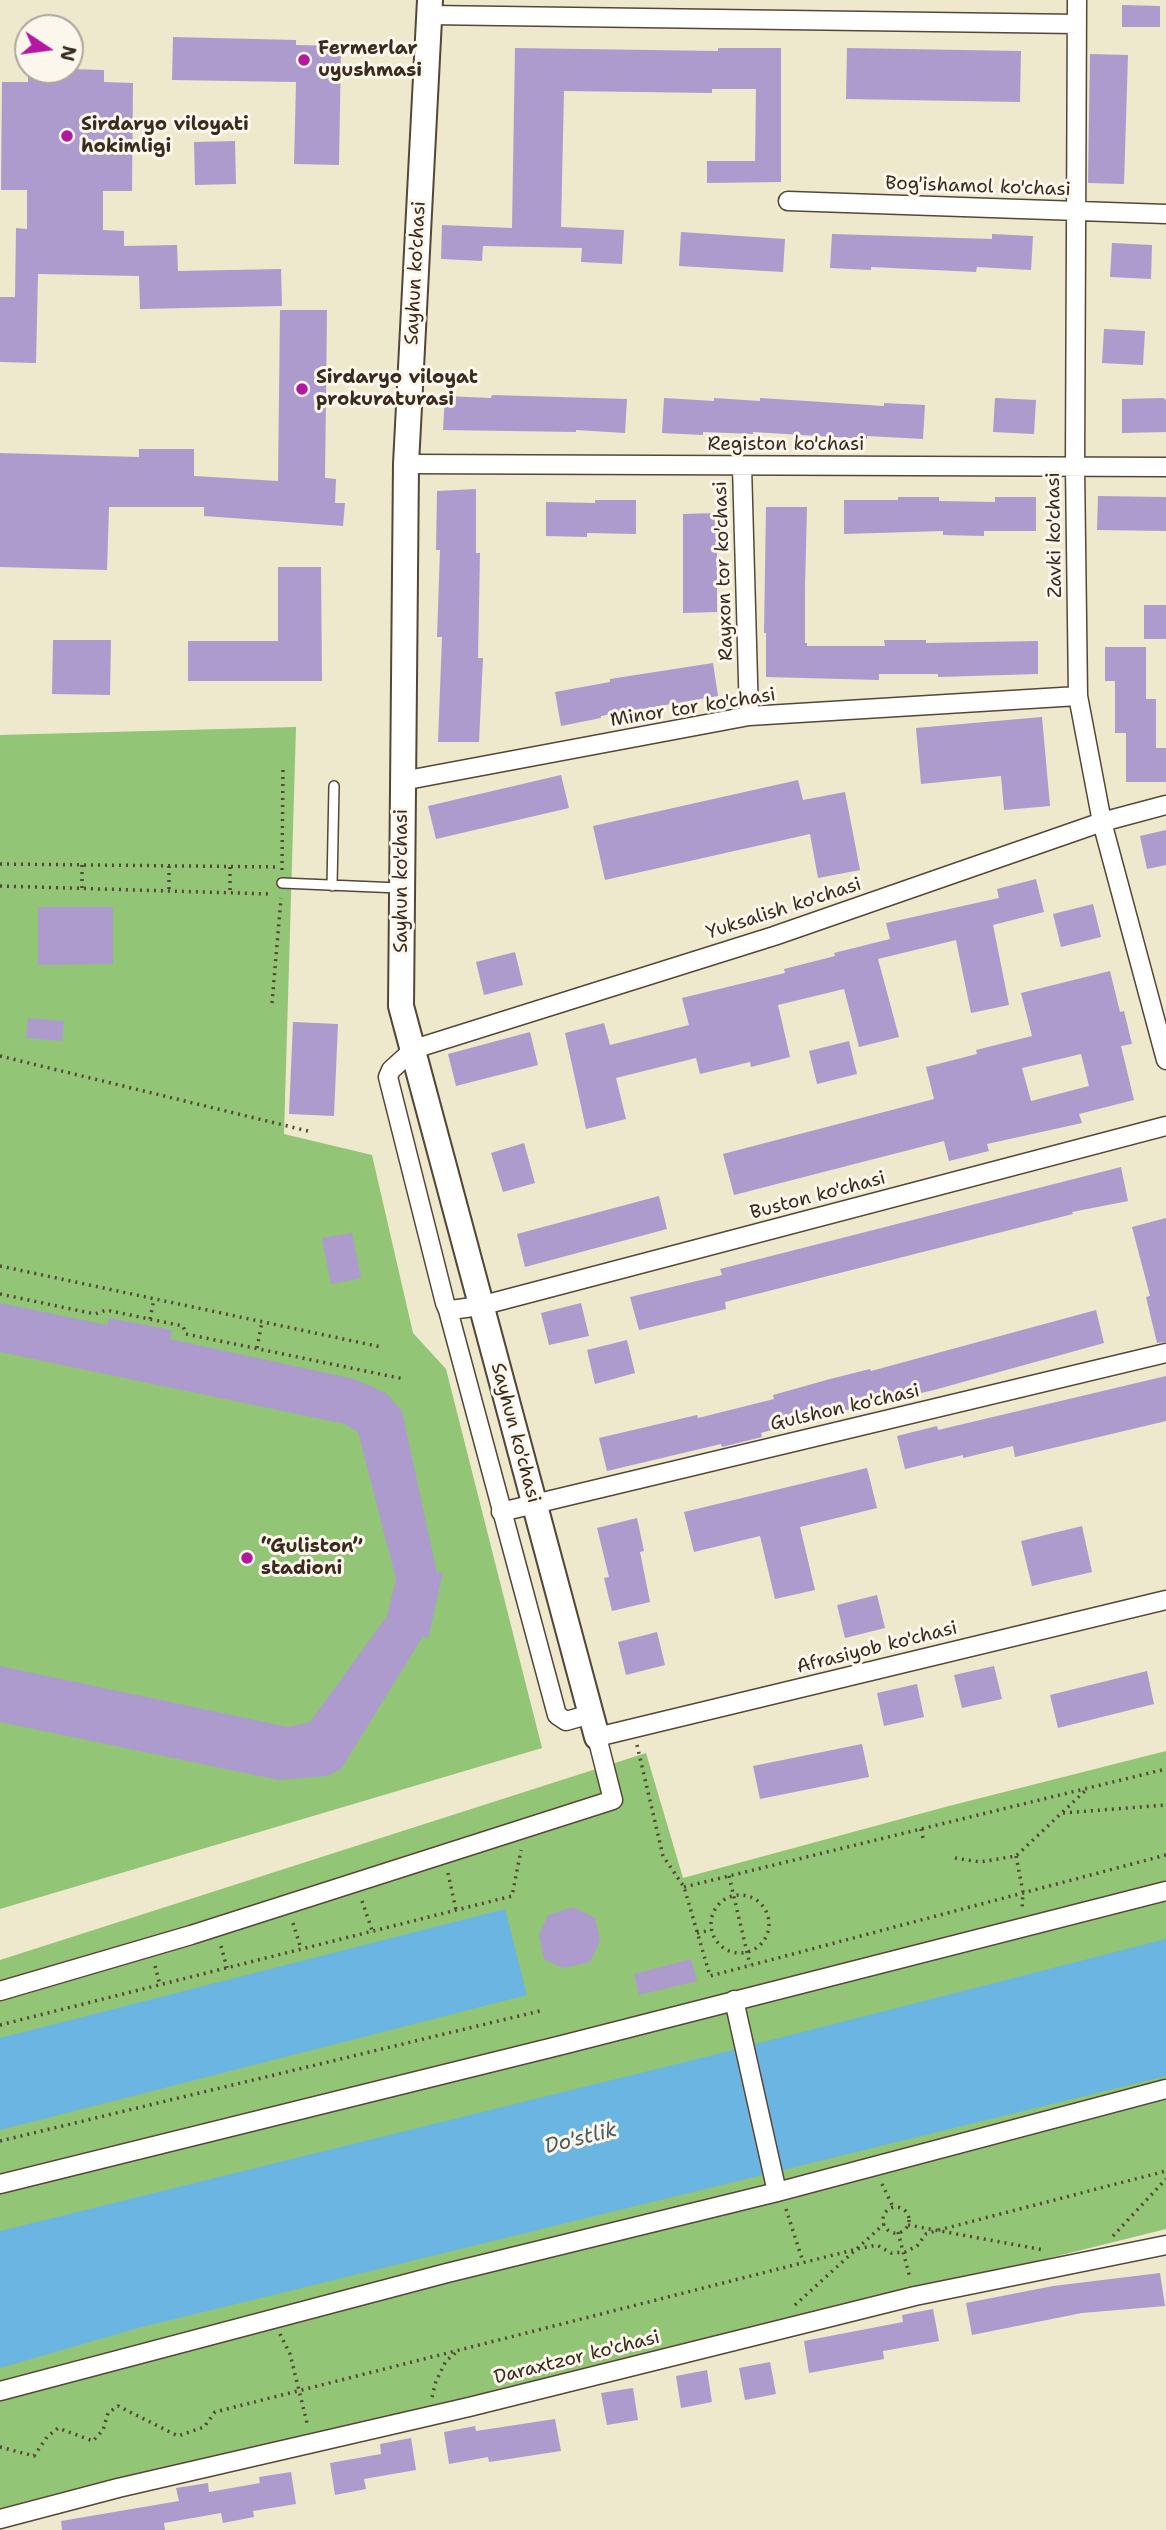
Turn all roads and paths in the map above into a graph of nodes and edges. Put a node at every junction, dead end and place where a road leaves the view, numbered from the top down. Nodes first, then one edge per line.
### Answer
1 (1077, 0) edge
2 (430, 7) edge
3 (1077, 24) junction
4 (788, 201) dead end
5 (1076, 211) junction
6 (1166, 214) edge
7 (405, 464) junction
8 (742, 466) junction
9 (1075, 467) junction
10 (1166, 467) edge
11 (1078, 696) junction
12 (749, 716) junction
13 (402, 781) junction
14 (334, 786) dead end
15 (1166, 805) edge
16 (1102, 822) junction
17 (0, 864) edge
18 (82, 865) junction
19 (169, 866) junction
20 (230, 867) junction
21 (282, 867) dead end
22 (282, 883) dead end
23 (0, 886) edge
24 (332, 886) junction
25 (82, 888) junction
26 (402, 889) junction
27 (169, 891) junction
28 (230, 892) junction
29 (282, 894) dead end
30 (414, 1049) junction
31 (0, 1056) edge
32 (1166, 1060) edge
33 (1166, 1126) edge
34 (309, 1131) dead end
35 (0, 1266) edge
36 (0, 1294) edge
37 (154, 1299) junction
38 (480, 1306) junction
39 (448, 1310) junction
40 (150, 1319) junction
41 (262, 1322) junction
42 (381, 1347) dead end
43 (257, 1348) junction
44 (1166, 1353) edge
45 (404, 1378) dead end
46 (534, 1504) junction
47 (501, 1512) junction
48 (1166, 1600) edge
49 (594, 1726) junction
50 (634, 1728) junction
51 (1166, 1769) edge
52 (1088, 1788) junction
53 (1166, 1805) edge
54 (1062, 1813) junction
55 (524, 1829) junction
56 (920, 1829) junction
57 (924, 1842) dead end
58 (444, 1854) junction
59 (1166, 1855) edge
60 (1016, 1856) junction
61 (955, 1858) dead end
62 (729, 1876) junction
63 (356, 1882) junction
64 (684, 1887) junction
65 (1166, 1891) edge
66 (1023, 1892) junction
67 (734, 1896) junction
68 (287, 1905) junction
69 (456, 1910) junction
70 (1027, 1927) junction
71 (711, 1930) junction
72 (372, 1931) junction
73 (698, 1933) junction
74 (301, 1950) junction
75 (747, 1952) junction
76 (750, 1965) junction
77 (0, 1991) edge
78 (734, 2000) junction
79 (544, 2010) dead end
80 (0, 2025) edge
81 (1166, 2089) edge
82 (0, 2141) edge
83 (873, 2166) junction
84 (1166, 2171) edge
85 (1166, 2179) edge
86 (0, 2184) edge
87 (777, 2192) junction
88 (893, 2207) junction
89 (884, 2224) junction
90 (908, 2225) junction
91 (935, 2231) junction
92 (898, 2232) junction
93 (1114, 2236) dead end
94 (1166, 2245) edge
95 (857, 2249) junction
96 (903, 2252) junction
97 (1056, 2252) dead end
98 (803, 2262) junction
99 (915, 2296) junction
100 (794, 2305) dead end
101 (273, 2320) junction
102 (460, 2349) junction
103 (0, 2390) edge
104 (299, 2390) junction
105 (431, 2402) dead end
106 (312, 2443) junction
107 (0, 2446) edge
108 (0, 2519) edge

1 - 3 street, Zavki ko'chasi
2 - 3 street
2 - 7 street, Sayhun ko'chasi
3 - 5 street, Zavki ko'chasi
4 - 5 street, Bog'ishamol ko'chasi
5 - 6 street, Bog'ishamol ko'chasi
5 - 9 street, Zavki ko'chasi
7 - 8 street, Registon ko'chasi
7 - 13 street, Sayhun ko'chasi
8 - 9 street, Registon ko'chasi
8 - 12 street, Rayxon tor ko'chasi
9 - 10 street, Registon ko'chasi
9 - 11 street, Zavki ko'chasi
11 - 12 street, Minor tor ko'chasi
11 - 16 street, Zavki ko'chasi
12 - 13 street, Minor tor ko'chasi
13 - 26 street, Sayhun ko'chasi
14 - 24 lane
15 - 16 street, Yuksalish ko'chasi
16 - 30 street, Yuksalish ko'chasi
16 - 32 street, Zavki ko'chasi
17 - 18 path
18 - 19 path
18 - 25 path
19 - 20 path
19 - 27 path
20 - 21 path
20 - 28 path
22 - 24 lane
23 - 25 path
24 - 26 lane
25 - 27 path
26 - 30 street, Sayhun ko'chasi
27 - 28 path
28 - 29 path
30 - 38 street, Sayhun ko'chasi
30 - 39 street, Afrasiyob ko'chasi
31 - 34 path
33 - 38 street, Buston ko'chasi
35 - 37 path
36 - 40 path
37 - 40 path
37 - 41 path
38 - 39 street, Buston ko'chasi
38 - 46 street, Sayhun ko'chasi
39 - 47 street, Afrasiyob ko'chasi
40 - 43 path
41 - 42 path
41 - 43 path
43 - 45 path
44 - 46 street, Gulshon ko'chasi
46 - 47 street, Gulshon ko'chasi
46 - 49 street, Sayhun ko'chasi
47 - 49 street, Afrasiyob ko'chasi
48 - 50 street, Afrasiyob ko'chasi
49 - 50 street, Afrasiyob ko'chasi
49 - 55 street
50 - 64 path
51 - 52 path
52 - 54 path
52 - 56 path
53 - 54 path
54 - 60 path
55 - 58 street
55 - 69 path
56 - 57 path
56 - 62 path
58 - 63 street
58 - 69 path
59 - 66 path
60 - 61 path
60 - 66 path
62 - 64 path
62 - 67 path
63 - 68 street
63 - 72 path
64 - 73 path
65 - 70 street
66 - 70 path
66 - 76 path
67 - 71 path
67 - 75 path
67 - 75 path
68 - 74 path
68 - 77 street
69 - 72 path
70 - 78 street
71 - 73 path
71 - 75 path
72 - 74 path
73 - 76 path
74 - 80 path
75 - 76 path
78 - 86 street
78 - 87 street
79 - 82 path
81 - 83 street
83 - 87 street
83 - 88 path
84 - 91 path
85 - 93 path
87 - 98 path
87 - 101 street
88 - 89 path
88 - 90 path
89 - 92 path
89 - 95 path
90 - 91 path
90 - 92 path
91 - 96 path
91 - 97 path
92 - 96 path
94 - 99 street, Daraxtzor ko'chasi
95 - 96 path
95 - 98 path
95 - 100 path
96 - 99 path
98 - 102 path
99 - 106 street, Daraxtzor ko'chasi
101 - 103 street
101 - 104 path
102 - 104 path
102 - 105 path
104 - 106 path
104 - 107 path
106 - 108 street, Daraxtzor ko'chasi

